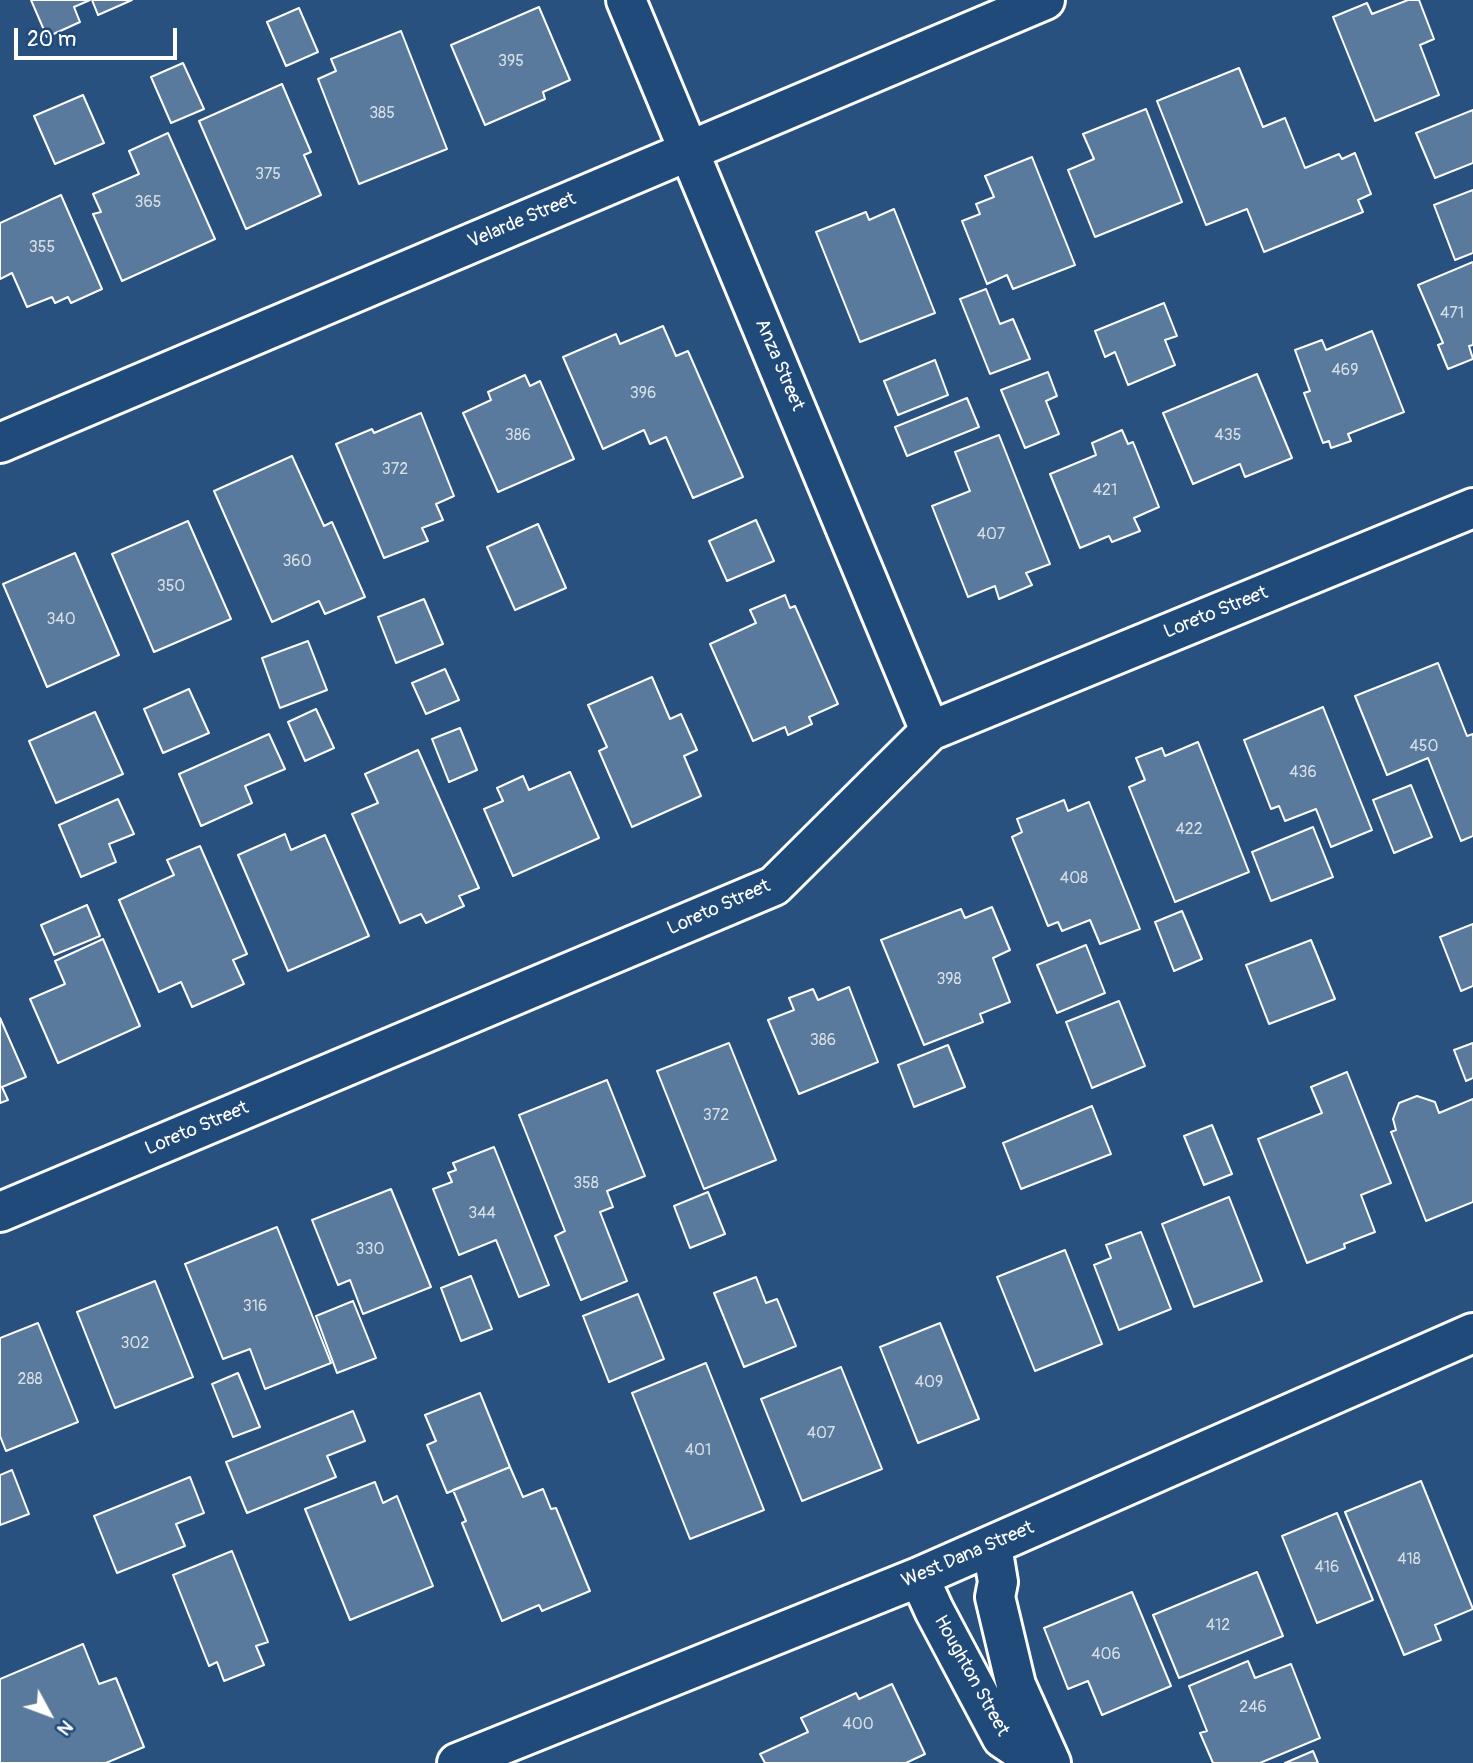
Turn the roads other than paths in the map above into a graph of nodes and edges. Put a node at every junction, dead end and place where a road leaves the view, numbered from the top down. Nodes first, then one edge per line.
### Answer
1 (626, 0) edge
2 (1045, 0) edge
3 (689, 150) junction
4 (0, 443) edge
5 (1473, 508) edge
6 (930, 730) junction
7 (0, 1212) edge
8 (1473, 1333) edge
9 (992, 1546) junction
10 (919, 1577) junction
11 (457, 1763) edge
12 (1039, 1763) edge
13 (1051, 1763) edge

1 - 3 street, Anza Street
2 - 3 street, Velarde Street
3 - 4 street, Velarde Street
3 - 6 street, Anza Street
5 - 6 street, Loreto Street
6 - 7 street, Loreto Street
8 - 9 street, West Dana Street
9 - 10 street, West Dana Street
9 - 13 street, Houghton Street
10 - 11 street, West Dana Street
10 - 12 street, Houghton Street

